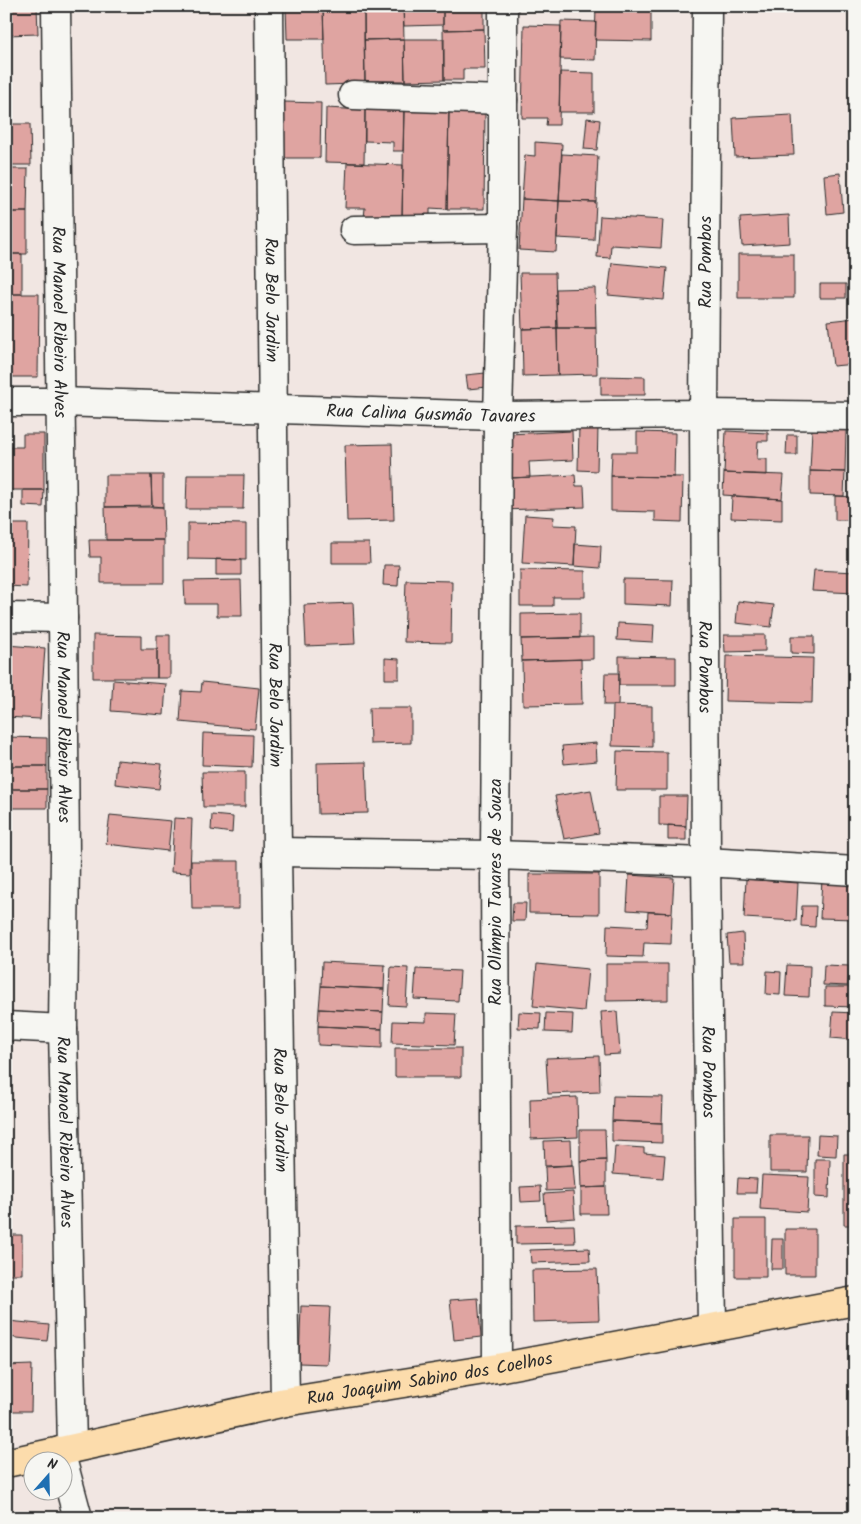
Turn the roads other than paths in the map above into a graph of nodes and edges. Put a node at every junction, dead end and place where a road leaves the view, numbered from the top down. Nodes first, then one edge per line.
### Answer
1 (56, 6) edge
2 (269, 6) edge
3 (503, 6) edge
4 (707, 6) edge
5 (353, 95) dead end
6 (502, 100) junction
7 (503, 228) junction
8 (354, 230) dead end
9 (6, 402) edge
10 (60, 402) junction
11 (273, 409) junction
12 (704, 414) junction
13 (498, 416) junction
14 (855, 416) edge
15 (6, 617) edge
16 (63, 618) junction
17 (277, 852) junction
18 (494, 855) junction
19 (706, 862) junction
20 (855, 871) edge
21 (6, 1026) edge
22 (63, 1029) junction
23 (855, 1301) edge
24 (712, 1328) junction
25 (497, 1368) junction
26 (285, 1402) junction
27 (66, 1450) junction
28 (6, 1463) edge
29 (78, 1518) edge

1 - 10 street, Rua Manoel Ribeiro Alves
2 - 11 street, Rua Belo Jardim
3 - 6 street, Rua Olímpio Tavares de Souza
4 - 12 street, Rua Pombos
5 - 6 street
6 - 7 street, Rua Olímpio Tavares de Souza
7 - 8 street
7 - 13 street, Rua Olímpio Tavares de Souza
9 - 10 street, Rua Calina Gusmão Tavares
10 - 11 street, Rua Calina Gusmão Tavares
10 - 16 street, Rua Manoel Ribeiro Alves
11 - 13 street, Rua Calina Gusmão Tavares
11 - 17 street, Rua Belo Jardim
12 - 13 street, Rua Calina Gusmão Tavares
12 - 14 street, Rua Calina Gusmão Tavares
12 - 19 street, Rua Pombos
13 - 18 street, Rua Olímpio Tavares de Souza
15 - 16 street
16 - 22 street, Rua Manoel Ribeiro Alves
17 - 18 street
17 - 26 street, Rua Belo Jardim
18 - 19 street
18 - 25 street, Rua Olímpio Tavares de Souza
19 - 20 street
19 - 24 street, Rua Pombos
21 - 22 street
22 - 27 street, Rua Manoel Ribeiro Alves
23 - 24 main road, Rua Joaquim Sabino dos Coelhos
24 - 25 main road, Rua Joaquim Sabino dos Coelhos
25 - 26 main road, Rua Joaquim Sabino dos Coelhos
26 - 27 main road, Rua Joaquim Sabino dos Coelhos
27 - 28 main road, Rua Joaquim Sabino dos Coelhos
27 - 29 street, Rua Manoel Ribeiro Alves

